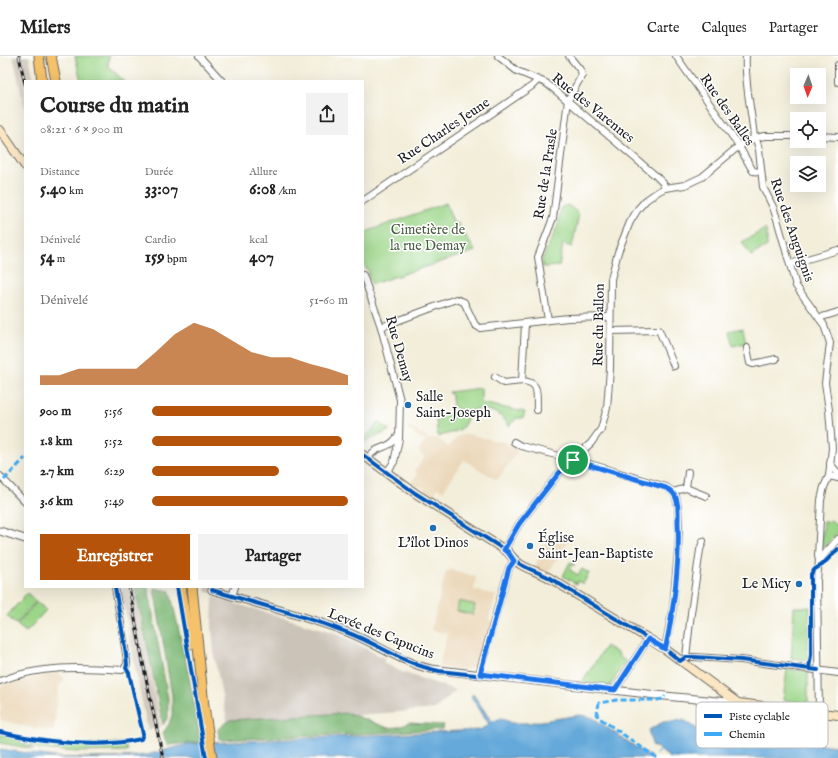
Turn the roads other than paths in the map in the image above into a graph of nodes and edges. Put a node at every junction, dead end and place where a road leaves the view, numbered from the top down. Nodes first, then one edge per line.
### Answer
1 (39, 56) edge
2 (199, 56) edge
3 (498, 56) edge
4 (569, 56) edge
5 (676, 56) edge
6 (746, 56) edge
7 (51, 57) edge
8 (838, 65) edge
9 (42, 80) edge
10 (56, 80) edge
11 (60, 80) edge
12 (221, 80) edge
13 (538, 80) junction
14 (838, 82) edge
15 (568, 100) junction
16 (0, 130) edge
17 (0, 134) edge
18 (790, 136) edge
19 (826, 136) edge
20 (838, 137) edge
21 (754, 138) junction
22 (0, 139) edge
23 (739, 146) junction
24 (9, 147) junction
25 (24, 165) edge
26 (24, 170) edge
27 (761, 172) junction
28 (665, 188) junction
29 (364, 200) edge
30 (838, 250) edge
31 (790, 264) junction
32 (364, 278) edge
33 (838, 312) edge
34 (610, 317) junction
35 (819, 318) junction
36 (548, 320) junction
37 (525, 323) junction
38 (381, 328) junction
39 (610, 331) junction
40 (747, 348) dead end
41 (776, 360) dead end
42 (674, 366) dead end
43 (495, 377) dead end
44 (522, 381) junction
45 (537, 410) dead end
46 (830, 426) junction
47 (838, 426) edge
48 (398, 436) junction
49 (514, 442) dead end
50 (392, 444) junction
51 (396, 452) junction
52 (365, 456) edge
53 (573, 460) junction
54 (830, 464) junction
55 (388, 472) junction
56 (688, 472) dead end
57 (838, 473) edge
58 (0, 476) edge
59 (828, 476) junction
60 (838, 478) edge
61 (686, 488) junction
62 (673, 492) junction
63 (706, 496) dead end
64 (24, 501) edge
65 (0, 531) edge
66 (24, 539) edge
67 (838, 539) edge
68 (703, 541) dead end
69 (504, 550) junction
70 (820, 560) junction
71 (514, 561) junction
72 (115, 588) edge
73 (181, 588) edge
74 (192, 588) edge
75 (196, 588) edge
76 (235, 588) edge
77 (212, 590) dead end
78 (232, 596) junction
79 (196, 636) junction
80 (648, 639) junction
81 (665, 649) junction
82 (683, 659) junction
83 (818, 670) junction
84 (838, 673) edge
85 (480, 674) junction
86 (0, 676) edge
87 (9, 677) junction
88 (0, 681) edge
89 (615, 690) junction
90 (728, 702) edge
91 (737, 702) edge
92 (819, 702) edge
93 (204, 711) junction
94 (828, 713) edge
95 (838, 715) edge
96 (212, 758) edge

1 - 9 main road
2 - 12 street
3 - 13 street, Rue des Varennes
4 - 15 street
5 - 23 street, Rue des Balles
6 - 21 street, Rue des Anguignis
7 - 10 main road
7 - 11 main road
8 - 14 street
13 - 15 street, Rue des Varennes
13 - 29 street, Rue Charles Jeune
15 - 28 street, Rue des Varennes
15 - 36 street, Rue de la Prasle
16 - 24 main road
17 - 24 main road
18 - 21 street
19 - 20 street
21 - 23 street, Rue du Ballon
21 - 27 street, Rue des Anguignis
22 - 24 main road
23 - 27 street, Rue des Balles
23 - 28 street, Rue du Ballon
24 - 25 main road
24 - 26 main road
27 - 31 street, Rue des Anguignis
28 - 34 street, Rue du Ballon
30 - 31 street
31 - 35 street, Rue des Anguignis
32 - 38 street, Rue Demay
33 - 35 street
34 - 36 street
34 - 39 street, Rue du Ballon
35 - 46 street, Rue des Anguignis
36 - 37 street
37 - 38 street
37 - 44 street
38 - 48 street, Rue Demay
39 - 42 street
39 - 53 street, Rue du Ballon
40 - 41 street
43 - 44 street
44 - 45 street
46 - 47 street
46 - 54 street, Rue des Anguignis
48 - 50 street
48 - 51 street, Rue Demay
49 - 53 street
50 - 51 street
50 - 52 street
51 - 55 street, Rue Demay
52 - 55 main road
53 - 62 street
53 - 69 street, Rue du Ballon
54 - 57 street
54 - 59 street, Rue des Anguignis
55 - 69 main road
56 - 61 street
58 - 64 street
59 - 60 street
59 - 70 street, Rue des Anguignis
61 - 62 street
61 - 63 street
62 - 81 street
65 - 66 street
67 - 70 street
68 - 82 street
69 - 71 main road
70 - 83 street, Rue des Anguignis
71 - 80 main road
71 - 85 street
72 - 87 street
73 - 93 main road
74 - 79 main road
75 - 79 main road
76 - 78 street
77 - 78 street, Levée des Capucins
78 - 85 street, Levée des Capucins
79 - 93 main road
80 - 81 main road
80 - 89 street
81 - 82 main road
82 - 83 street
82 - 91 main road
83 - 84 street
83 - 92 street, Rue des Anguignis
85 - 89 street, Levée des Capucins
86 - 87 street
87 - 88 street
89 - 90 street, Levée des Capucins
93 - 96 main road
94 - 95 main road

